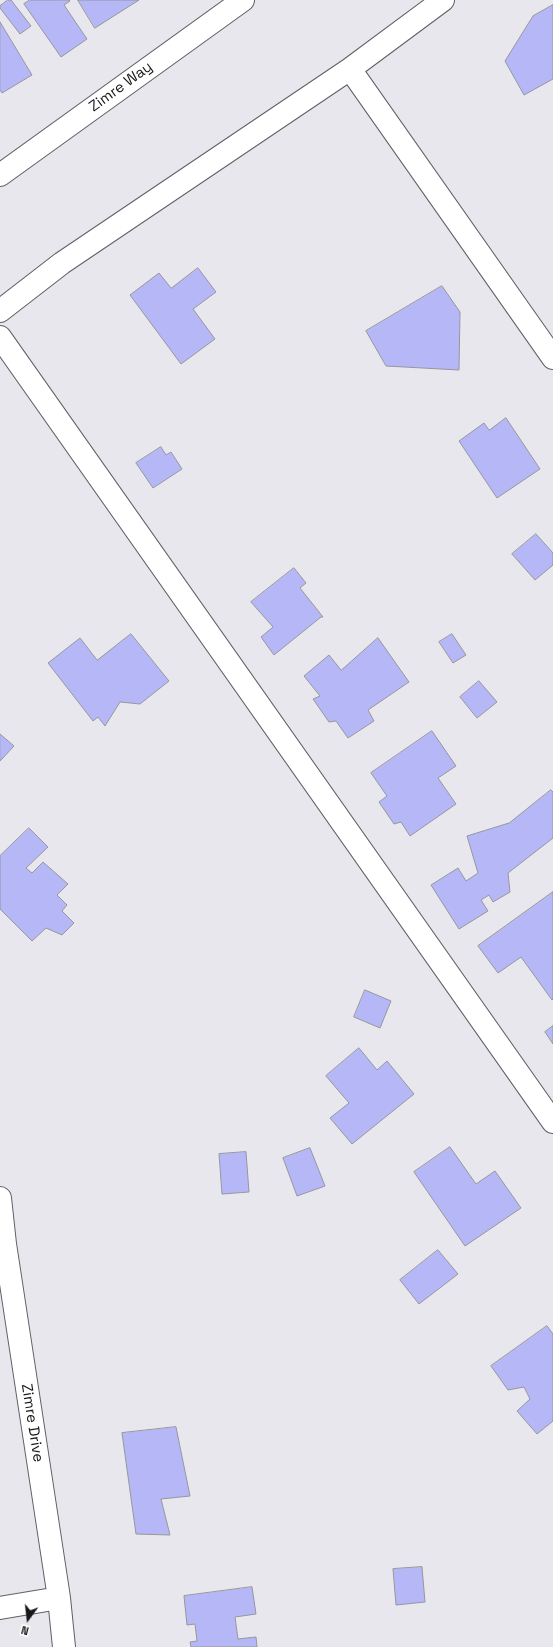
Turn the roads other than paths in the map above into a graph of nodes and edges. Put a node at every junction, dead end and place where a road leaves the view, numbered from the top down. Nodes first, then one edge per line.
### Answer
1 (243, 0) edge
2 (443, 0) edge
3 (350, 69) junction
4 (0, 175) edge
5 (0, 312) edge
6 (0, 337) edge
7 (553, 358) edge
8 (553, 1122) edge
9 (0, 1198) edge
10 (3, 1244) edge
11 (59, 1598) junction
12 (0, 1608) edge
13 (64, 1647) edge

1 - 4 street, Zimre Way
2 - 3 street
3 - 5 street
3 - 7 street
6 - 8 street
9 - 10 street, Zimre Drive
10 - 11 street, Zimre Drive
11 - 12 street
11 - 13 street, Zimre Drive

